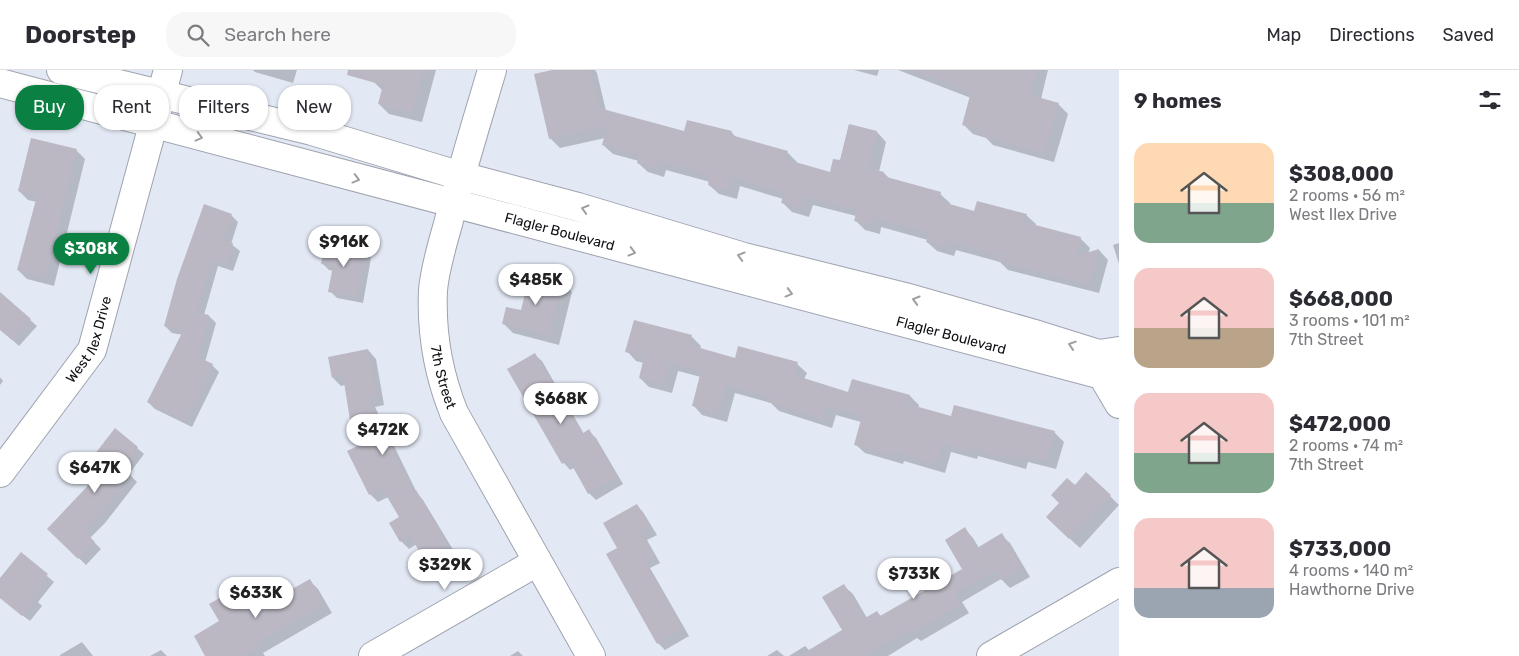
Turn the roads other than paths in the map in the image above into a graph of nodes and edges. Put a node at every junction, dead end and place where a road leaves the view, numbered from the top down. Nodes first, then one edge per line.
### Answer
1 (61, 70) edge
2 (492, 70) edge
3 (165, 82) edge
4 (0, 83) edge
5 (94, 109) edge
6 (169, 129) edge
7 (152, 130) edge
8 (461, 176) junction
9 (453, 204) junction
10 (1110, 363) edge
11 (1119, 404) edge
12 (0, 472) edge
13 (537, 562) junction
14 (1119, 582) edge
15 (373, 656) edge
16 (591, 656) edge
17 (991, 656) edge

1 - 3 street, Flagler Boulevard
2 - 8 street, 7th Street
3 - 8 street, Flagler Boulevard
4 - 5 street, Flagler Boulevard
6 -> 9 street, Flagler Boulevard
7 - 12 street, West Ilex Drive
8 - 9 street, 7th Street
10 -> 8 street, Flagler Boulevard
9 -> 10 street, Flagler Boulevard
9 - 13 street, 7th Street
10 - 11 street
13 - 15 street
13 - 16 street, 7th Street
14 - 17 street

